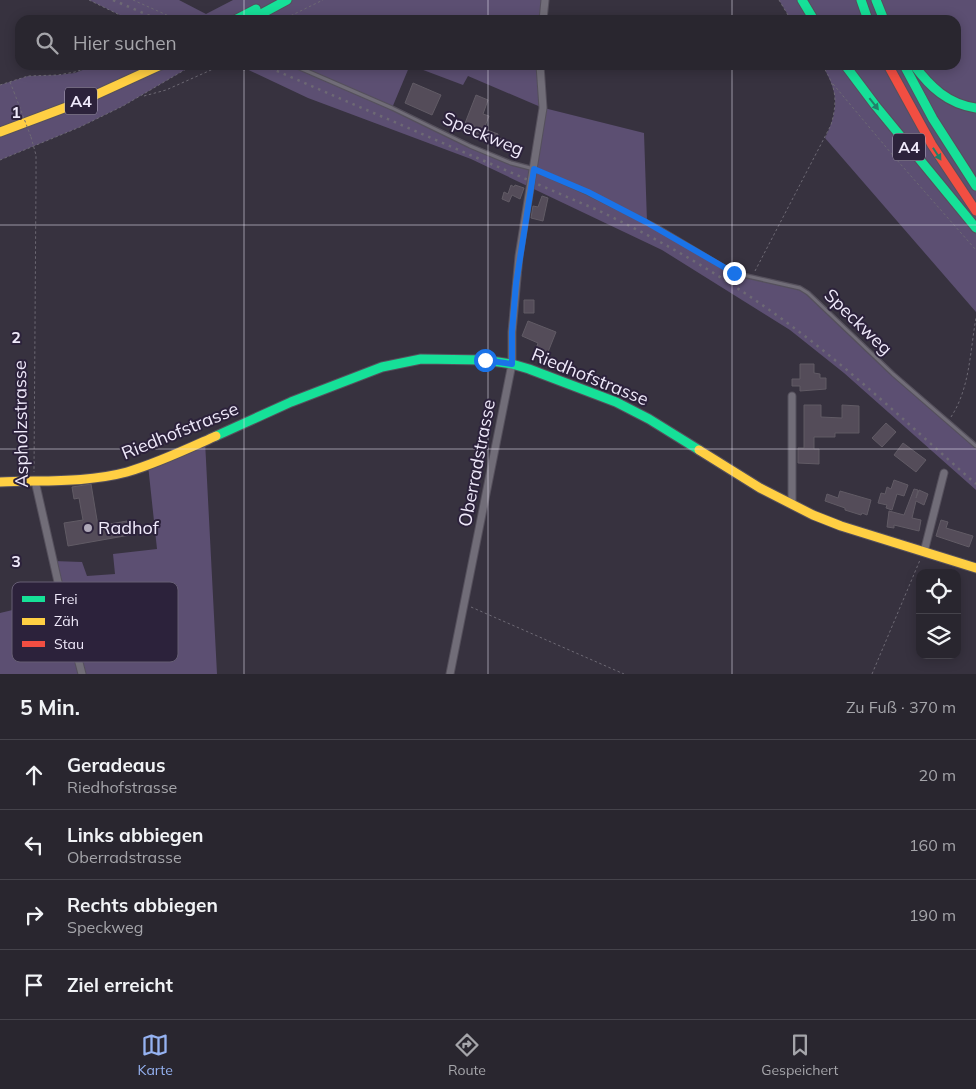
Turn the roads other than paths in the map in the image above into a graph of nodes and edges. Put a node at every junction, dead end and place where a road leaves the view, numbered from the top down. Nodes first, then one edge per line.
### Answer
1 (271, 0) edge
2 (287, 0) edge
3 (545, 0) edge
4 (802, 0) edge
5 (860, 0) edge
6 (876, 0) edge
7 (244, 15) edge
8 (259, 15) edge
9 (544, 15) edge
10 (811, 15) edge
11 (866, 15) edge
12 (882, 15) edge
13 (138, 70) edge
14 (150, 70) edge
15 (305, 70) edge
16 (540, 70) edge
17 (849, 70) edge
18 (891, 70) edge
19 (907, 70) edge
20 (918, 70) edge
21 (976, 108) edge
22 (0, 127) edge
23 (0, 132) edge
24 (534, 169) junction
25 (976, 186) edge
26 (976, 211) edge
27 (976, 228) edge
28 (512, 364) junction
29 (792, 396) dead end
30 (976, 446) edge
31 (944, 473) dead end
32 (35, 480) junction
33 (0, 482) edge
34 (792, 505) junction
35 (924, 552) junction
36 (976, 568) edge
37 (58, 582) edge
38 (450, 674) edge

1 - 7 main road
2 - 8 main road
3 - 9 street
4 - 10 main road
5 - 11 main road
6 - 12 main road
13 - 22 main road, A4
14 - 23 main road, A4
15 - 24 lane, Speckweg
16 - 24 street, Oberradstrasse
17 -> 27 main road, A4
18 -> 26 main road
19 - 25 main road
20 - 21 main road
24 - 28 street, Oberradstrasse
24 - 30 lane, Speckweg
28 - 32 main road, Riedhofstrasse
28 - 34 main road, Riedhofstrasse
28 - 38 street, Oberradstrasse
29 - 34 street
31 - 35 street
32 - 33 main road, Riedhofstrasse
32 - 37 street, Aspholzstrasse
34 - 35 main road, Riedhofstrasse
35 - 36 main road, Riedhofstrasse

